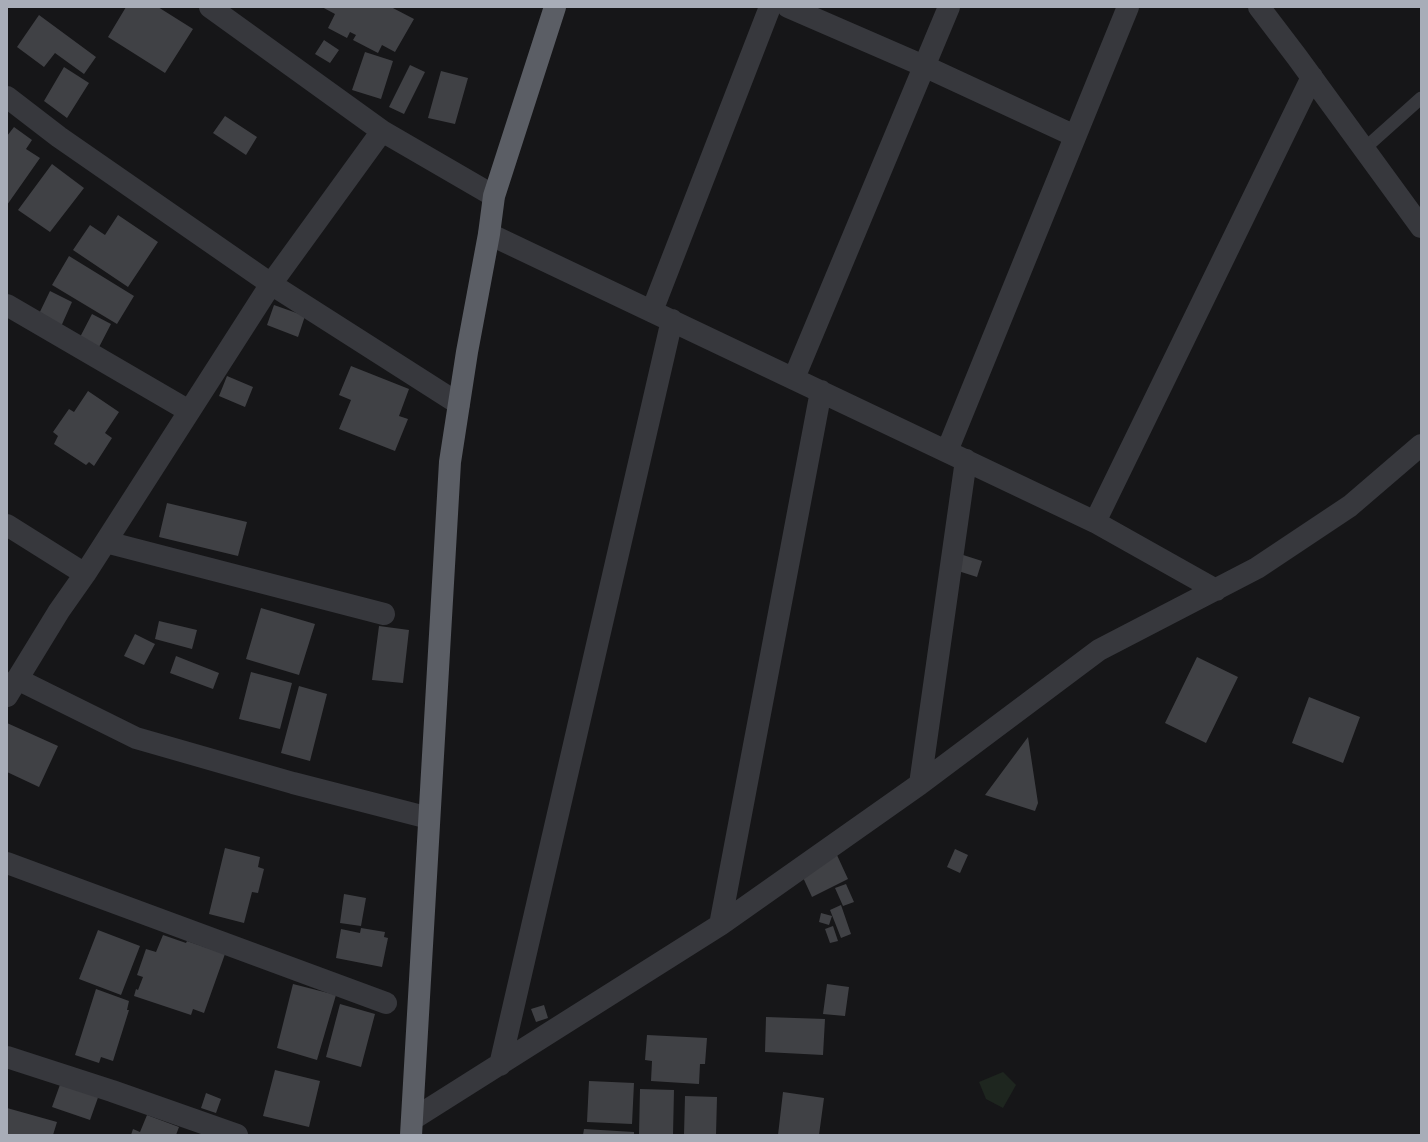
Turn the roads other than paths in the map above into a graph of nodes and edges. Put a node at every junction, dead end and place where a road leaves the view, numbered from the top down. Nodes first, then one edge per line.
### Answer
1 (210, 7) edge
2 (555, 7) edge
3 (770, 7) edge
4 (788, 7) edge
5 (949, 7) edge
6 (1128, 7) edge
7 (1259, 7) edge
8 (924, 66) junction
9 (1312, 77) junction
10 (7, 97) edge
11 (1421, 98) edge
12 (382, 131) junction
13 (1076, 136) junction
14 (1364, 149) junction
15 (494, 196) junction
16 (1421, 227) edge
17 (490, 234) junction
18 (271, 284) junction
19 (7, 305) edge
20 (652, 311) junction
21 (672, 320) junction
22 (794, 378) junction
23 (821, 391) junction
24 (459, 404) junction
25 (189, 411) junction
26 (1421, 445) edge
27 (956, 455) junction
28 (1095, 522) junction
29 (7, 525) edge
30 (106, 542) junction
31 (86, 574) junction
32 (1216, 590) junction
33 (384, 614) dead end
34 (12, 687) edge
35 (920, 784) junction
36 (429, 818) junction
37 (7, 863) edge
38 (720, 925) junction
39 (386, 1003) dead end
40 (7, 1057) edge
41 (500, 1065) junction
42 (412, 1127) edge
43 (237, 1135) edge

1 - 12 street
2 - 15 highway
3 - 20 street
4 - 8 street
5 - 8 street
6 - 13 street
7 - 9 street
8 - 13 street
8 - 22 street
9 - 14 street
9 - 28 street
10 - 18 street
11 - 14 lane
12 - 15 street
12 - 18 street
13 - 27 street
14 - 16 street
15 - 17 highway
17 - 20 street
17 - 24 highway
18 - 24 street
18 - 25 street
19 - 25 street
20 - 21 street
21 - 22 street
21 - 41 street
22 - 23 street
23 - 27 street
23 - 38 street
24 - 36 highway
25 - 30 street
26 - 32 street
27 - 28 street
27 - 35 street
28 - 32 street
29 - 31 street
30 - 31 street
30 - 33 street
31 - 34 street
32 - 35 street
34 - 36 street
35 - 38 street
36 - 42 highway
37 - 39 street
38 - 41 street
40 - 43 street
41 - 42 street

